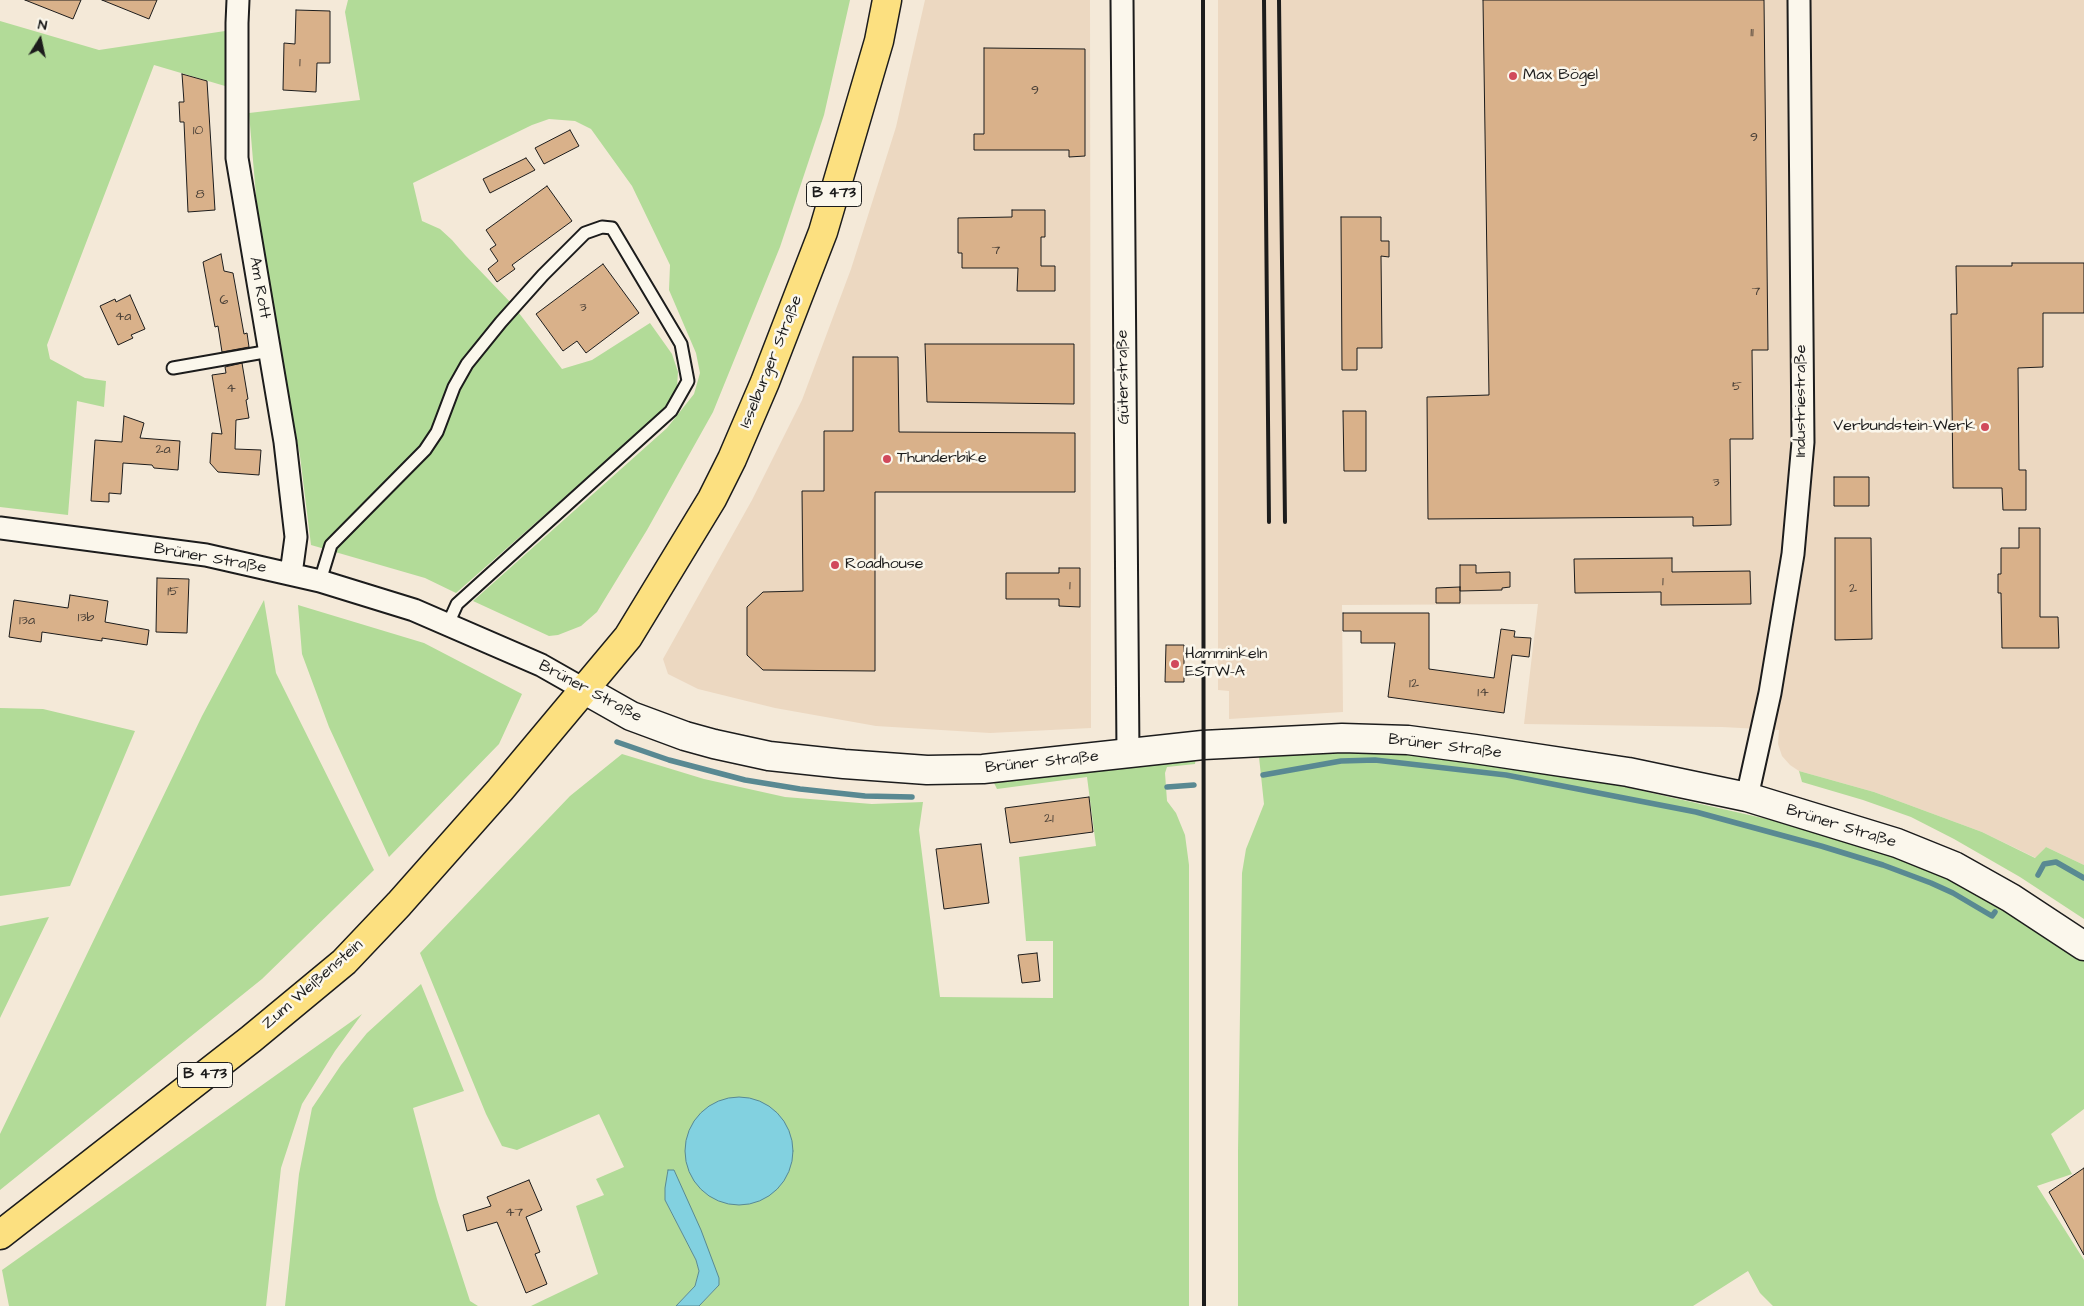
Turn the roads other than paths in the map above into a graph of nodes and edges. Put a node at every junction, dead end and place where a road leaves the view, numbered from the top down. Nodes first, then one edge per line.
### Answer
1 (238, 0) edge
2 (887, 0) edge
3 (1122, 0) edge
4 (1799, 0) edge
5 (270, 351) junction
6 (173, 368) dead end
7 (0, 528) edge
8 (291, 574) junction
9 (320, 581) junction
10 (448, 624) junction
11 (585, 690) junction
12 (1128, 753) junction
13 (1747, 798) junction
14 (2084, 946) edge
15 (0, 1235) edge

1 - 5 street, Am Rott
2 - 11 main road, Isselburger Straße / B 473
3 - 12 street, Güterstraße
4 - 13 street, Industriestraße
5 - 6 lane
5 - 8 street, Am Rott
7 - 8 street, Brüner Straße
8 - 9 street, Brüner Straße
9 - 10 street, Brüner Straße
9 - 10 lane
10 - 11 street, Brüner Straße
11 - 12 main road, Brüner Straße
11 - 15 main road, Zum Weißenstein / B 473
12 - 13 main road, Brüner Straße
13 - 14 main road, Brüner Straße

